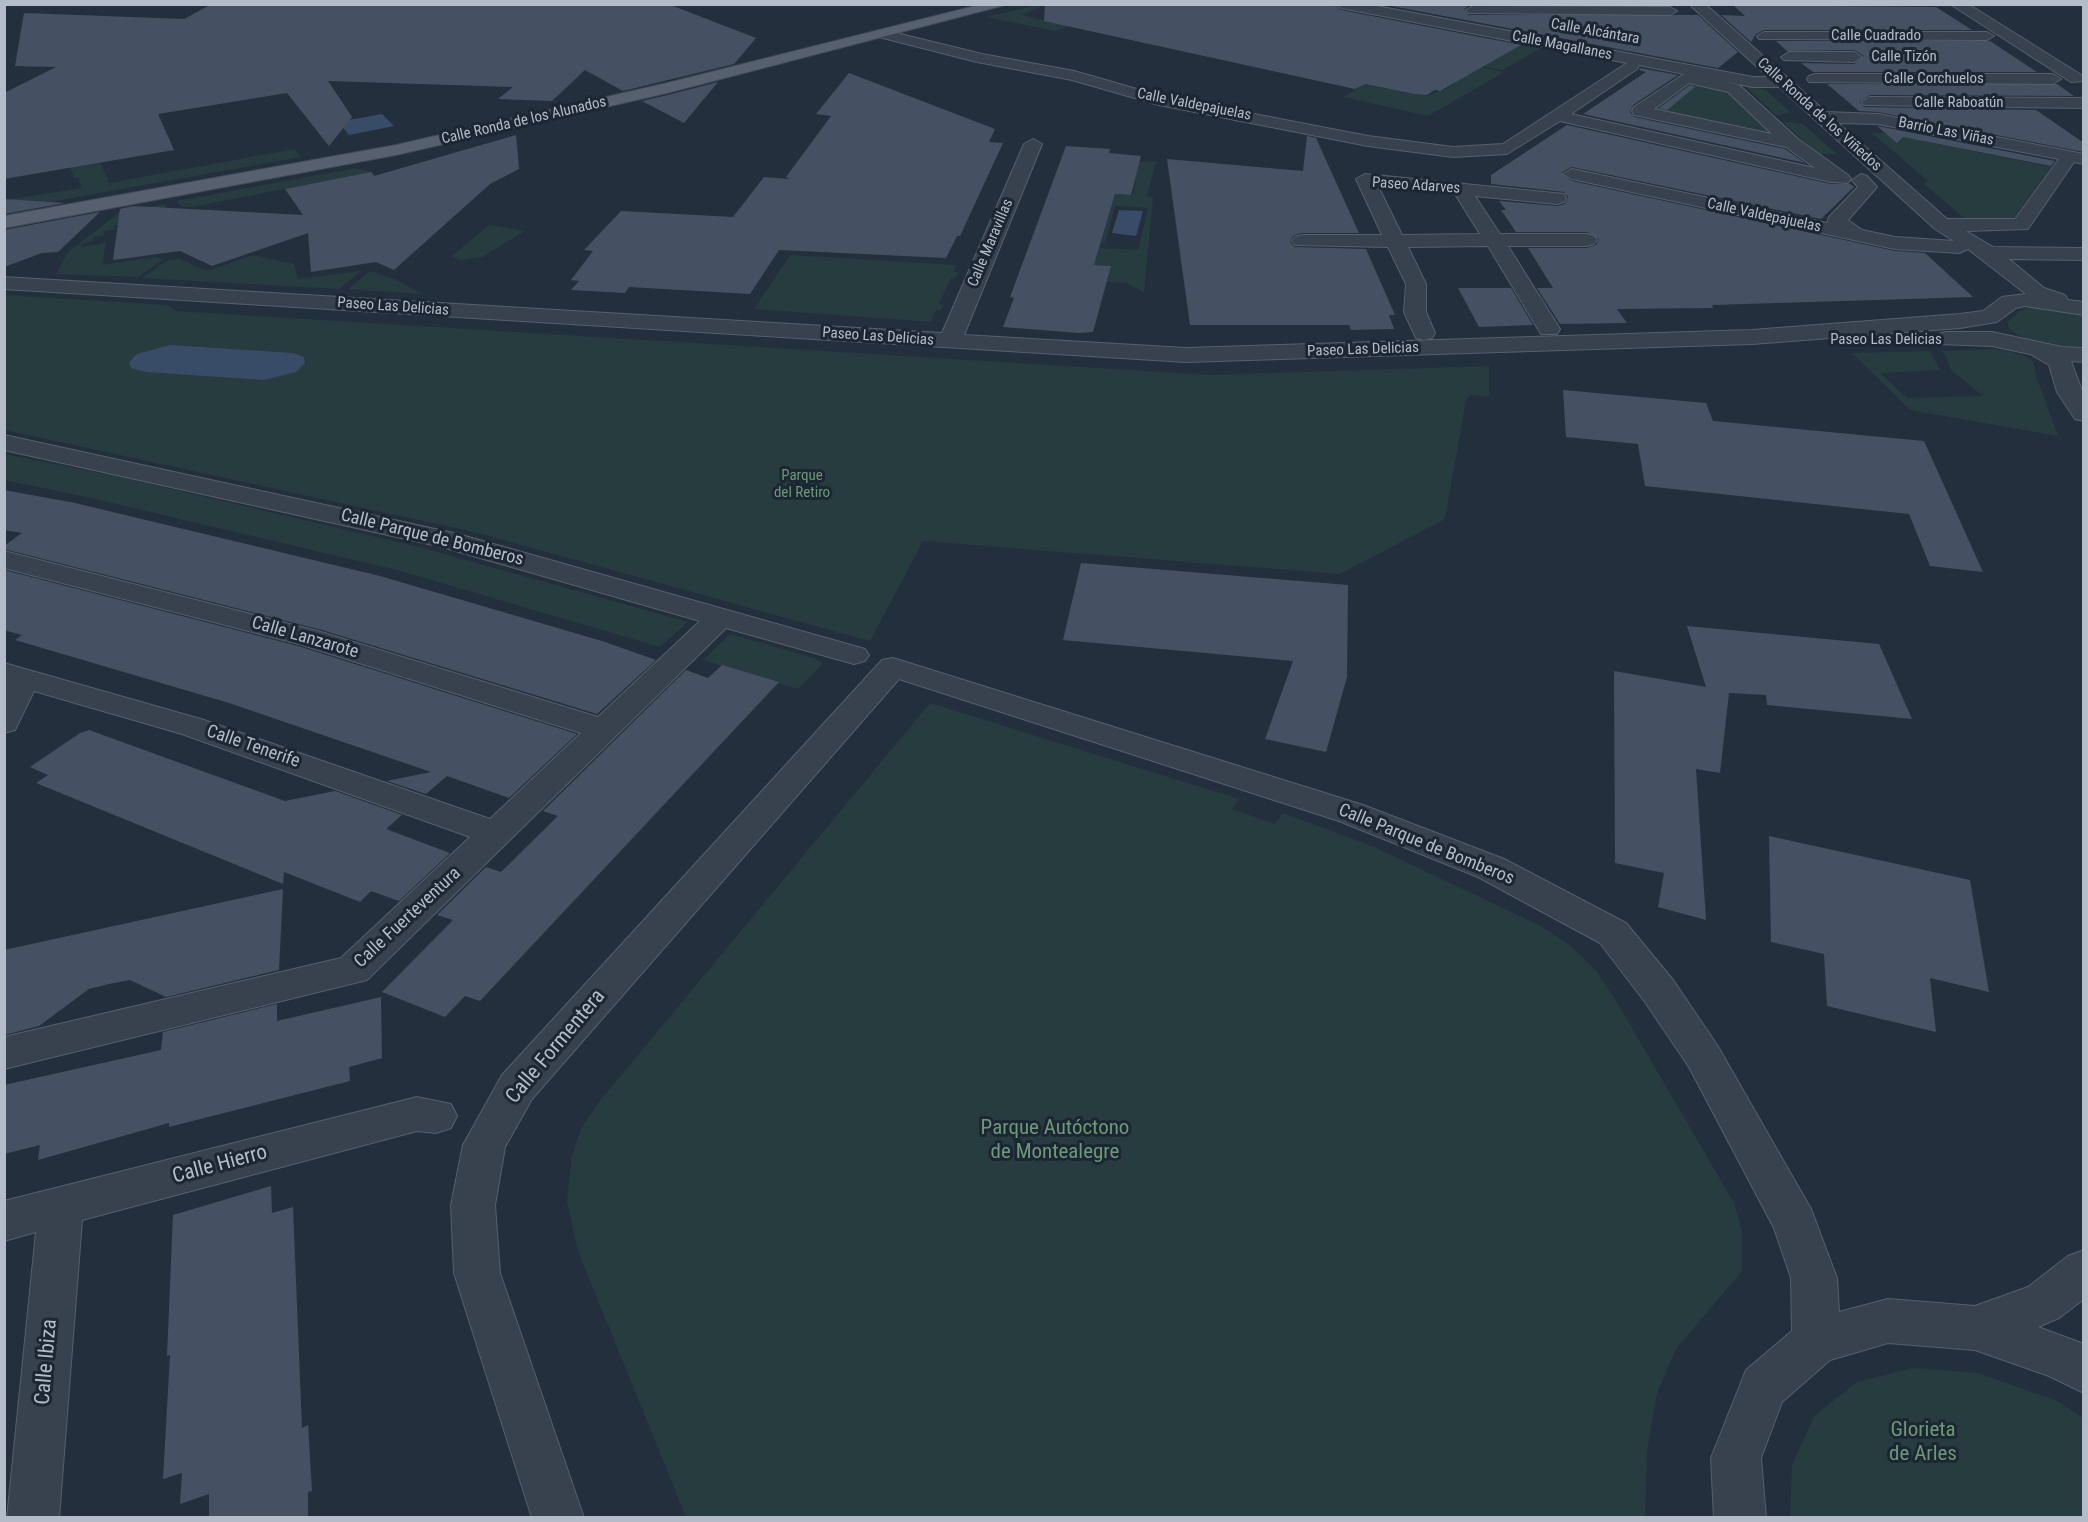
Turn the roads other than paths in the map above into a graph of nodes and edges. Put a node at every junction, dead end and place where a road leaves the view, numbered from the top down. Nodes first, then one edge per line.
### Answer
1 (1002, 4) edge
2 (1341, 4) edge
3 (1696, 4) edge
4 (1957, 4) edge
5 (1670, 11) dead end
6 (1645, 25) dead end
7 (884, 34) junction
8 (1764, 36) dead end
9 (1987, 36) dead end
10 (1727, 52) dead end
11 (1750, 52) junction
12 (1789, 57) dead end
13 (1870, 57) dead end
14 (1632, 66) dead end
15 (1815, 79) dead end
16 (2053, 79) dead end
17 (1783, 82) junction
18 (2084, 83) edge
19 (1852, 99) dead end
20 (1870, 102) junction
21 (2084, 103) edge
22 (1640, 111) junction
23 (1558, 116) junction
24 (1822, 117) junction
25 (1998, 125) dead end
26 (1621, 130) junction
27 (1792, 143) junction
28 (1033, 144) dead end
29 (1608, 147) dead end
30 (1707, 150) junction
31 (2077, 157) edge
32 (1590, 160) dead end
33 (1690, 164) dead end
34 (1794, 169) junction
35 (1674, 178) dead end
36 (1851, 180) junction
37 (1892, 180) junction
38 (1779, 183) dead end
39 (1462, 189) junction
40 (1658, 192) junction
41 (1557, 198) dead end
42 (1764, 198) dead end
43 (1750, 212) junction
44 (4, 220) edge
45 (1942, 225) junction
46 (1854, 233) junction
47 (1494, 240) junction
48 (1587, 240) dead end
49 (1302, 241) dead end
50 (1395, 241) junction
51 (1959, 247) junction
52 (1989, 253) junction
53 (2084, 254) edge
54 (4, 283) edge
55 (2010, 302) junction
56 (2075, 307) edge
57 (1989, 317) junction
58 (1549, 329) dead end
59 (1424, 333) dead end
60 (1752, 337) junction
61 (950, 342) junction
62 (2030, 347) junction
63 (2084, 355) edge
64 (2084, 414) edge
65 (4, 442) edge
66 (4, 559) edge
67 (721, 617) junction
68 (854, 655) dead end
69 (893, 667) joint
70 (14, 675) edge
71 (4, 723) edge
72 (603, 729) junction
73 (497, 834) junction
74 (4, 1053) edge
75 (436, 1116) dead end
76 (62, 1206) junction
77 (4, 1221) edge
78 (2084, 1271) edge
79 (1975, 1328) junction
80 (1816, 1341) junction
81 (2084, 1370) edge
82 (33, 1518) edge
83 (558, 1518) edge
84 (1740, 1518) edge

1 - 7 main road, Calle Ronda de los Alunados
2 - 17 street, Calle Magallanes
3 - 11 street, Calle Ronda de los Viñedos
4 - 18 street
5 - 6 street, Calle Alcántara
7 - 23 street, Calle Valdepajuelas
7 - 44 main road, Calle Ronda de los Alunados
8 - 9 street, Calle Cuadrado
10 - 11 street
11 - 17 street, Calle Ronda de los Viñedos
12 - 13 street, Calle Tizón
14 - 23 street
15 - 16 street, Calle Corchuelos
17 - 24 street, Calle Ronda de los Viñedos
19 - 20 street, Calle Raboatún
20 - 21 street, Calle Raboatún
20 - 25 street
22 - 26 street
22 - 27 street
22 - 27 street
23 - 26 street
24 - 31 street, Barrio Las Viñas
24 - 37 street, Calle Ronda de los Viñedos
26 - 29 street
26 - 30 street
27 - 36 street
28 - 61 street, Calle Maravillas
30 - 33 street
30 - 34 street
31 - 45 street, Barrio Las Viñas
32 - 40 street, Calle Valdepajuelas
34 - 36 street
34 - 38 street
35 - 40 street
36 - 37 street
36 - 46 street
37 - 45 street, Calle Ronda de los Viñedos
39 - 41 street, Paseo Adarves
39 - 47 street
39 - 50 street, Paseo Adarves
40 - 43 street, Calle Valdepajuelas
42 - 43 street
43 - 46 street, Calle Valdepajuelas
45 - 51 street, Calle Ronda de los Viñedos
45 - 52 street, Calle Ronda de los Viñedos
46 - 51 street, Calle Valdepajuelas
47 - 48 street
47 - 50 street
47 - 58 street
49 - 50 street
50 - 59 street, Paseo Adarves
51 - 55 street, Calle Ronda de los Viñedos
52 - 53 street
52 - 56 street, Calle Ronda de los Viñedos
54 - 61 street, Paseo Las Delicias
55 - 56 street
55 - 57 street
57 - 60 street, Paseo Las Delicias
57 - 62 street, Paseo Las Delicias
60 - 61 street, Paseo Las Delicias
60 - 62 street, Paseo Las Delicias
62 - 63 street, Paseo Las Delicias
62 - 64 street
65 - 67 street, Calle Parque de Bomberos
66 - 72 street, Calle Lanzarote
67 - 68 street, Calle Parque de Bomberos
67 - 72 street, Calle Fuerteventura
69 - 80 street, Calle Parque de Bomberos
69 - 83 street, Calle Formentera
70 - 71 street
70 - 73 street, Calle Tenerife
72 - 73 street, Calle Fuerteventura
73 - 74 street, Calle Fuerteventura
75 - 76 street, Calle Hierro
76 - 77 street, Calle Hierro
76 - 82 street, Calle Ibiza
78 - 79 street
79 - 80 street
79 - 81 street
80 - 84 street

